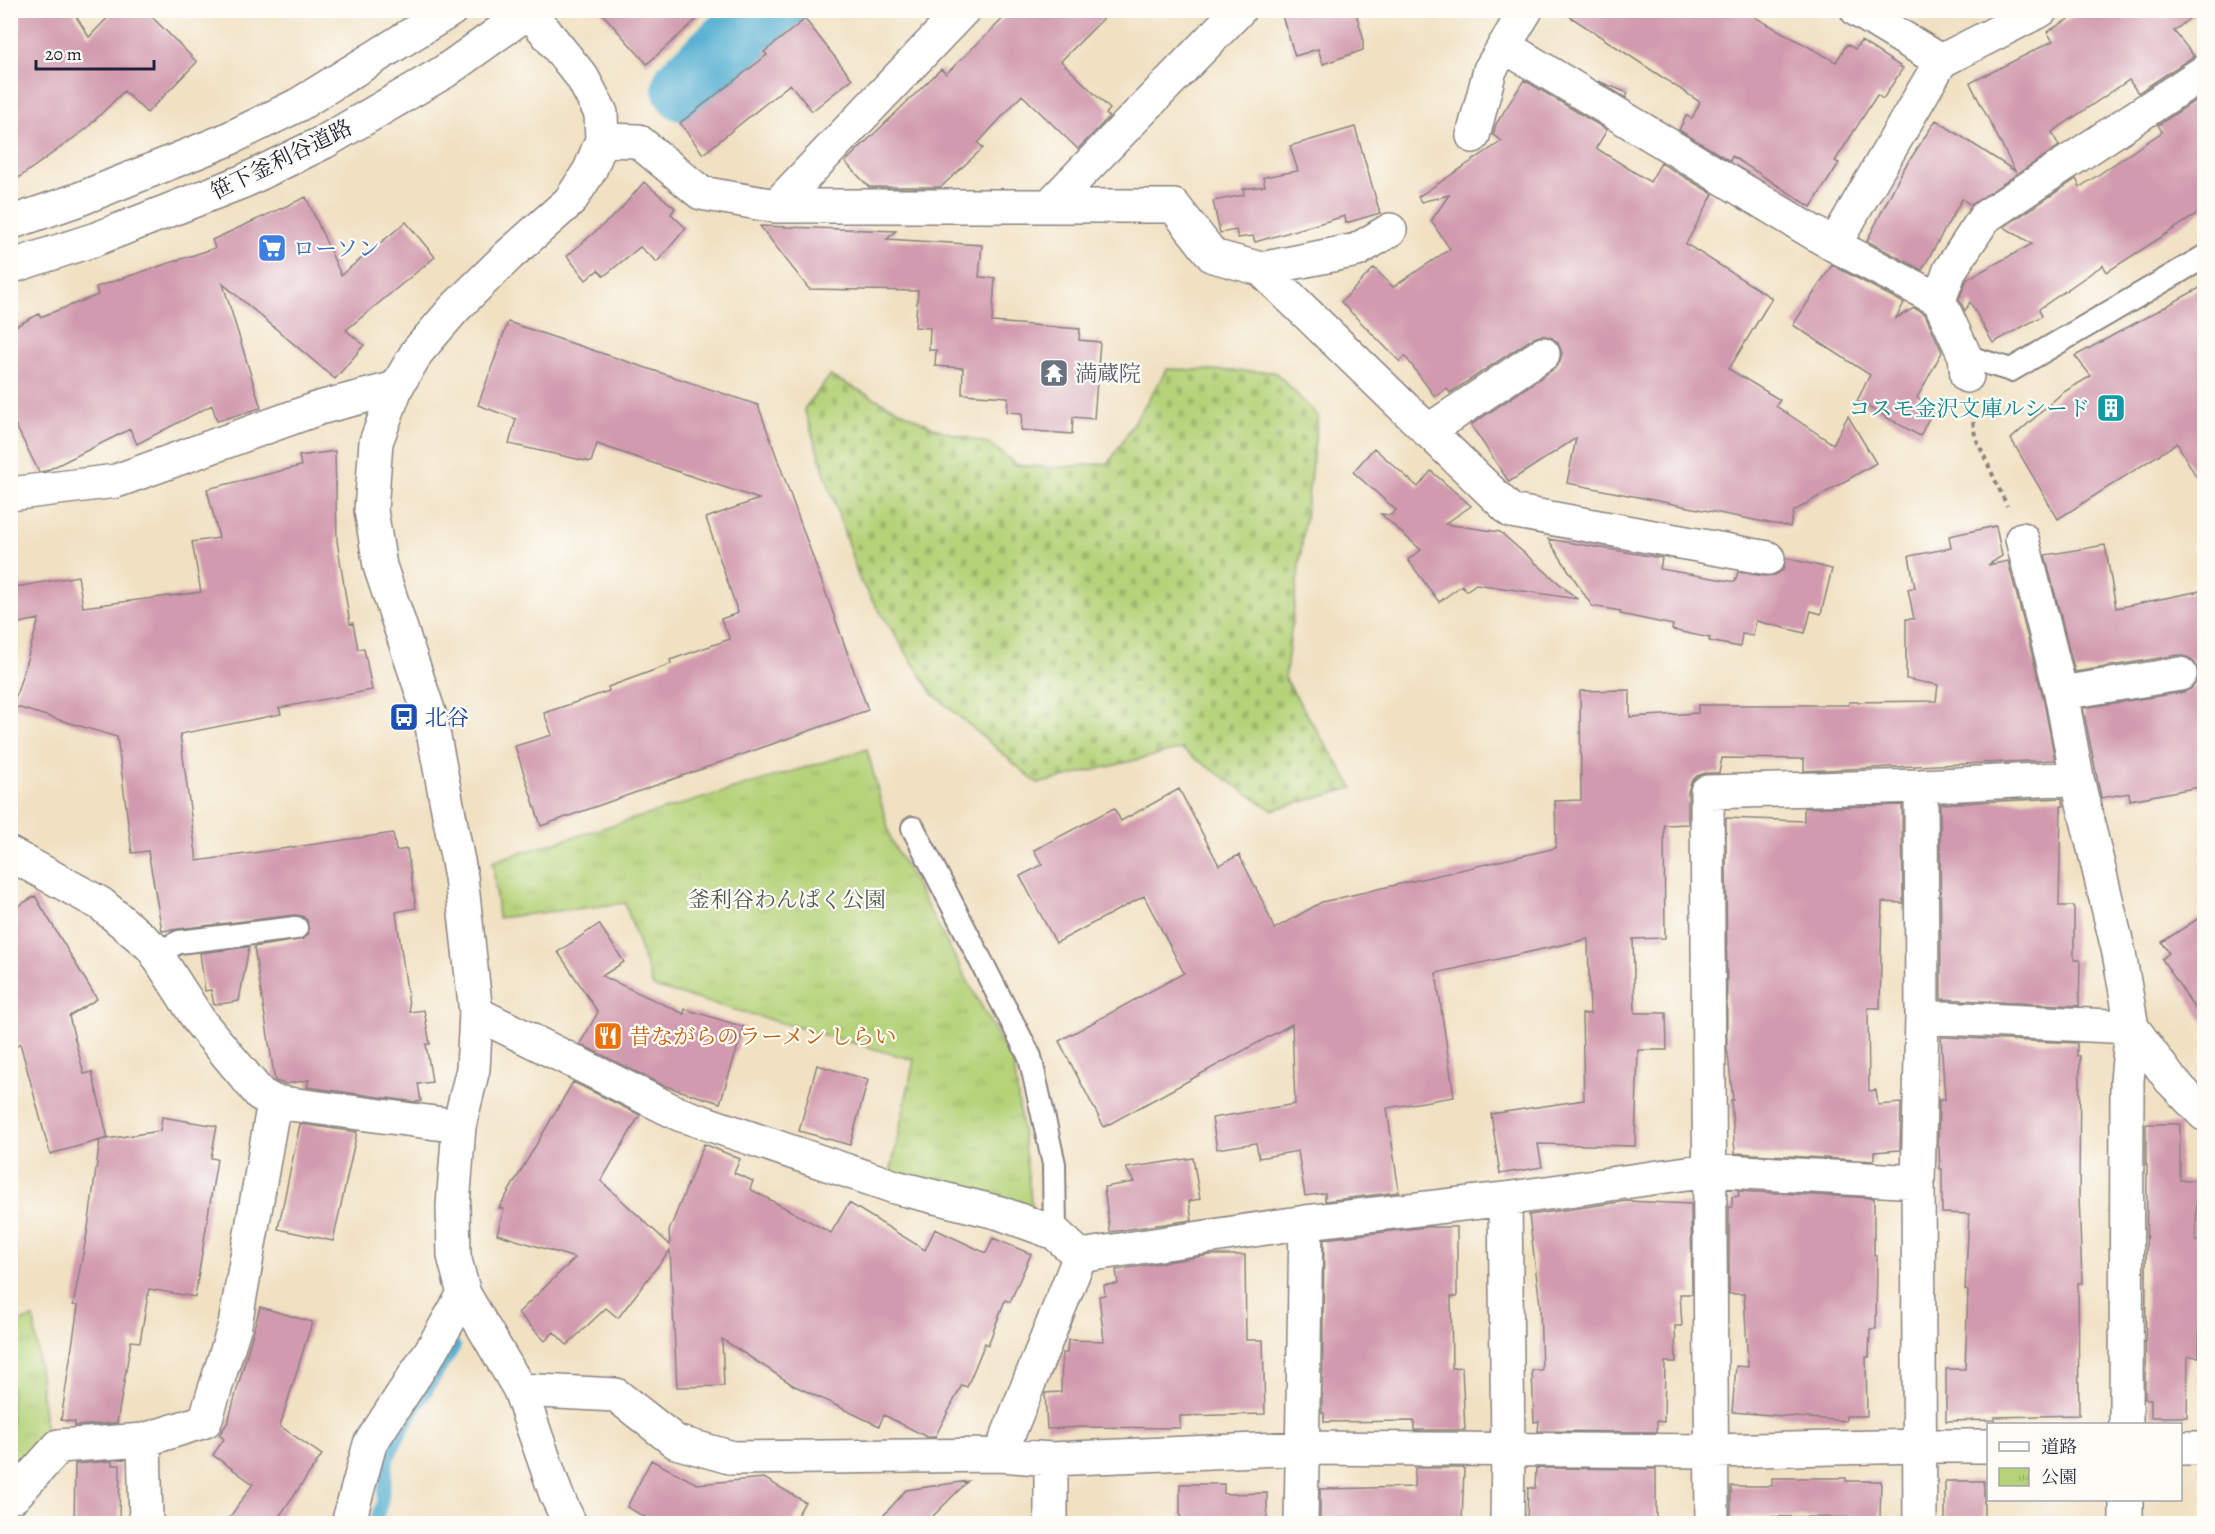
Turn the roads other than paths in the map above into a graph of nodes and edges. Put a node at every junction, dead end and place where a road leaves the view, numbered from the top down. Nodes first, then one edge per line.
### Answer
1 (451, 10) edge
2 (963, 10) edge
3 (1239, 10) edge
4 (1526, 10) edge
5 (1857, 10) edge
6 (2042, 10) edge
7 (530, 11) edge
8 (1504, 46) junction
9 (1941, 61) junction
10 (2205, 72) edge
11 (1473, 136) dead end
12 (602, 140) junction
13 (776, 206) junction
14 (1049, 206) junction
15 (10, 223) edge
16 (1390, 230) dead end
17 (1834, 245) junction
18 (2205, 257) edge
19 (10, 267) edge
20 (1261, 270) junction
21 (1939, 300) junction
22 (1543, 354) dead end
23 (1966, 366) joint
24 (396, 388) junction
25 (1428, 431) junction
26 (10, 494) edge
27 (2022, 539) road end
28 (1767, 558) dead end
29 (2180, 674) dead end
30 (2061, 693) junction
31 (2077, 778) junction
32 (1921, 786) junction
33 (913, 828) dead end
34 (10, 854) edge
35 (296, 928) dead end
36 (155, 954) junction
37 (476, 1013) junction
38 (1922, 1017) junction
39 (2132, 1027) junction
40 (274, 1102) junction
41 (2205, 1114) edge
42 (459, 1126) junction
43 (1708, 1170) junction
44 (1918, 1182) junction
45 (1505, 1199) junction
46 (1306, 1222) junction
47 (1055, 1233) junction
48 (1080, 1256) junction
49 (464, 1294) junction
50 (520, 1390) junction
51 (2126, 1423) edge
52 (144, 1440) junction
53 (1920, 1446) junction
54 (1987, 1446) edge
55 (1301, 1448) junction
56 (2182, 1448) edge
57 (2205, 1448) edge
58 (1508, 1449) junction
59 (1712, 1451) junction
60 (1000, 1455) junction
61 (1051, 1459) junction
62 (10, 1496) edge
63 (2126, 1501) edge
64 (146, 1524) edge
65 (348, 1524) edge
66 (570, 1524) edge
67 (1051, 1524) edge
68 (1301, 1524) edge
69 (1507, 1524) edge
70 (1712, 1524) edge
71 (1920, 1524) edge
72 (2127, 1524) edge

1 - 15 street, 笹下釜利谷道路
2 - 13 street
3 - 14 street
4 - 8 street
5 - 9 street
6 - 9 street
7 - 12 street
7 - 19 street, 笹下釜利谷道路
8 - 11 street
8 - 17 street
9 - 17 street
10 - 21 street
12 - 13 street
12 - 24 street
13 - 14 street
14 - 20 street
16 - 20 street
17 - 21 street
18 - 23 lane
20 - 25 street
21 - 23 street
22 - 25 street
24 - 26 street
24 - 37 street
25 - 28 street
27 - 30 street
29 - 30 street
30 - 31 street
31 - 32 street
31 - 39 street
32 - 38 street
32 - 43 street
33 - 47 lane
34 - 36 street
35 - 36 lane
36 - 40 street
37 - 42 street
37 - 47 street
38 - 39 street
38 - 44 street
39 - 41 street
39 - 51 street
40 - 42 street
40 - 52 street
42 - 49 street
43 - 44 street
43 - 45 street
43 - 59 street
44 - 53 street
45 - 46 street
45 - 58 street
46 - 48 street
46 - 55 street
47 - 48 street
48 - 60 street
49 - 50 street
49 - 65 street
50 - 60 street
50 - 66 street
52 - 62 street
52 - 64 street
53 - 54 street
53 - 59 street
53 - 71 street
55 - 58 street
55 - 61 street
55 - 68 street
56 - 57 street
58 - 59 street
58 - 69 street
59 - 70 street
60 - 61 street
61 - 67 street
63 - 72 street

